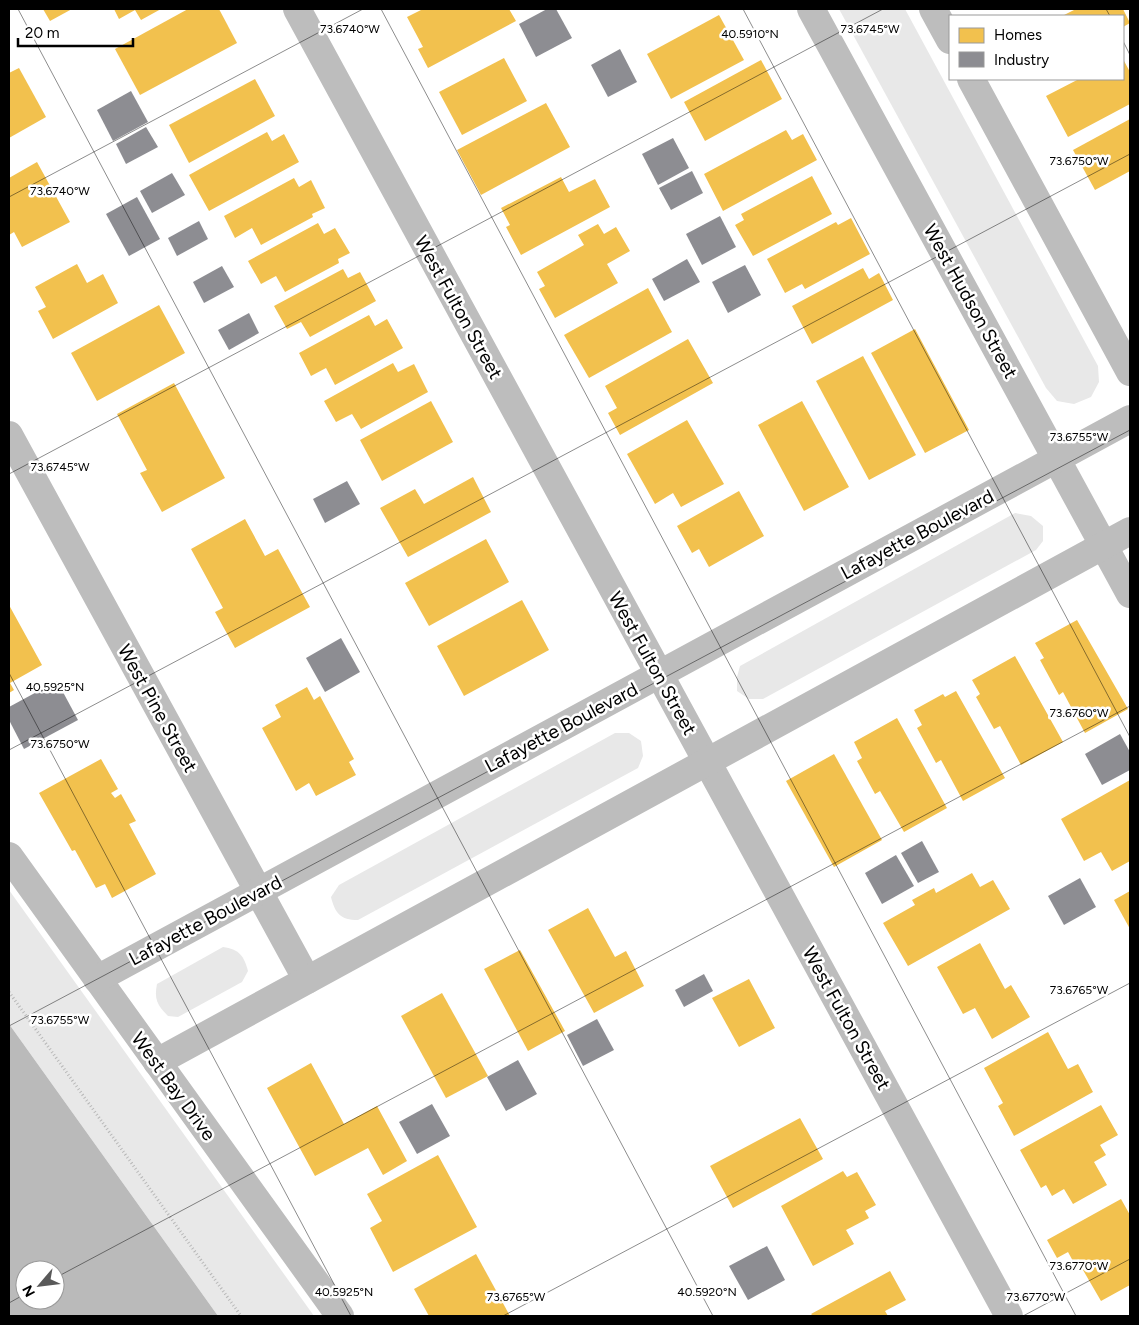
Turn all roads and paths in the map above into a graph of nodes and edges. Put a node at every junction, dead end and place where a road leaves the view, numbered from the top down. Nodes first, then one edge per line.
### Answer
1 (297, 9) edge
2 (812, 9) edge
3 (933, 9) edge
4 (949, 38) edge
5 (972, 80) edge
6 (1130, 372) edge
7 (1130, 419) edge
8 (9, 435) edge
9 (1057, 458) junction
10 (1130, 531) edge
11 (1104, 546) junction
12 (1130, 594) edge
13 (659, 674) junction
14 (707, 762) junction
15 (9, 856) edge
16 (258, 892) junction
17 (97, 979) junction
18 (307, 980) junction
19 (9, 992) edge
20 (157, 1062) junction
21 (241, 1316) edge
22 (340, 1316) edge
23 (1009, 1316) edge

1 - 13 street, West Fulton Street
2 - 9 street, West Hudson Street
3 - 4 street
5 - 6 street
7 - 9 street, Lafayette Boulevard
8 - 16 street, West Pine Street
9 - 11 street, West Hudson Street
9 - 13 street, Lafayette Boulevard
10 - 11 street
11 - 12 street, West Hudson Street
11 - 14 street
13 - 14 street, West Fulton Street
13 - 16 street, Lafayette Boulevard
14 - 18 street
14 - 23 street, West Fulton Street
15 - 17 street, West Bay Drive
16 - 17 street, Lafayette Boulevard
16 - 18 street, West Pine Street
17 - 20 street, West Bay Drive
18 - 20 street
19 - 21 path
20 - 22 street, West Bay Drive

